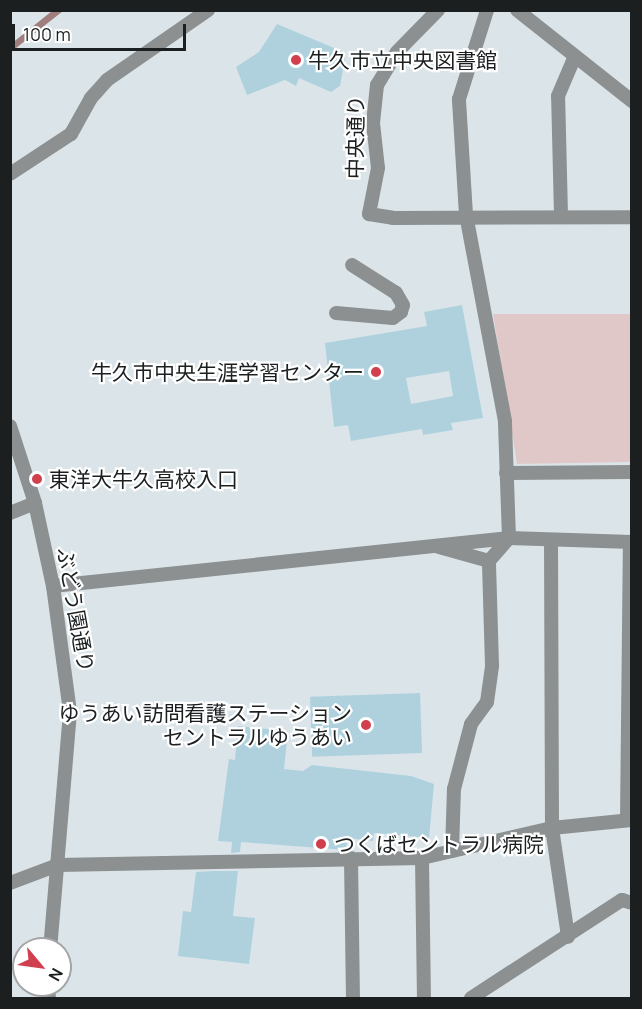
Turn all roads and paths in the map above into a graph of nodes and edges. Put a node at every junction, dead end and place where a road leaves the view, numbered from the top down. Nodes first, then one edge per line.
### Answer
1 (208, 10) edge
2 (438, 10) edge
3 (487, 10) edge
4 (517, 10) edge
5 (575, 56) junction
6 (632, 101) edge
7 (10, 174) edge
8 (466, 215) junction
9 (561, 215) junction
10 (632, 217) edge
11 (352, 265) dead end
12 (336, 313) dead end
13 (10, 426) edge
14 (632, 472) edge
15 (506, 473) junction
16 (35, 503) junction
17 (10, 513) edge
18 (509, 538) junction
19 (551, 540) junction
20 (631, 542) edge
21 (439, 547) junction
22 (489, 561) junction
23 (53, 586) junction
24 (629, 820) edge
25 (552, 828) junction
26 (452, 850) junction
27 (351, 858) junction
28 (422, 858) junction
29 (58, 865) junction
30 (10, 883) edge
31 (632, 903) edge
32 (51, 937) edge
33 (568, 937) junction
34 (353, 999) edge
35 (424, 999) edge
36 (471, 999) edge

1 - 7 street
2 - 8 street, 中央通り
3 - 8 street
4 - 5 street
5 - 6 street
5 - 9 street
8 - 9 street
8 - 15 street
9 - 10 street
11 - 12 street
13 - 16 street, ぶどう園通り
14 - 15 street
15 - 18 street
16 - 17 street
16 - 23 street, ぶどう園通り
18 - 19 street
18 - 21 street
18 - 22 street
19 - 20 street
19 - 25 street
20 - 24 street
21 - 22 street
21 - 23 street
22 - 26 street
23 - 29 street, ぶどう園通り
24 - 25 street
25 - 26 street
25 - 33 street
26 - 28 street
27 - 28 street
27 - 29 street
27 - 34 street
28 - 35 street
29 - 30 street
29 - 32 street, ぶどう園通り
31 - 33 street
33 - 36 street

